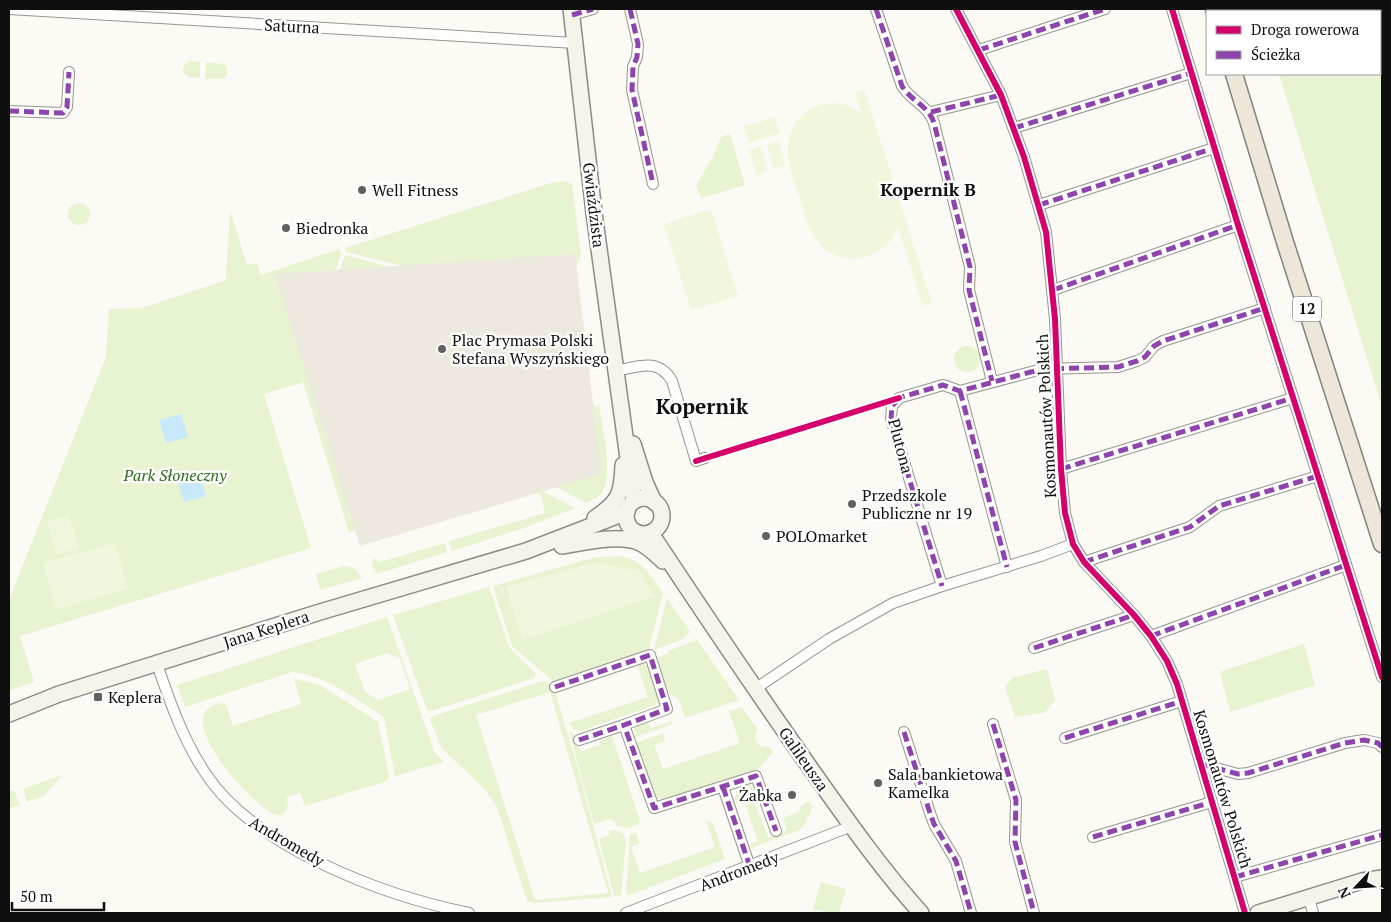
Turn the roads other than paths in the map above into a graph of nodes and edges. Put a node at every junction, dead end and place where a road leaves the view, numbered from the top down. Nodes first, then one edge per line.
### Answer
1 (9, 9) edge
2 (593, 9) edge
3 (630, 9) edge
4 (876, 9) edge
5 (956, 9) edge
6 (1105, 9) edge
7 (1172, 9) edge
8 (572, 12) edge
9 (575, 43) junction
10 (979, 50) junction
11 (69, 72) dead end
12 (1191, 73) junction
13 (1234, 75) edge
14 (1001, 95) junction
15 (9, 111) edge
16 (931, 112) junction
17 (1014, 128) junction
18 (1214, 148) junction
19 (653, 184) dead end
20 (1039, 205) junction
21 (1238, 225) junction
22 (1053, 290) junction
23 (1265, 308) junction
24 (1057, 368) junction
25 (616, 371) junction
26 (992, 381) junction
27 (960, 391) junction
28 (1293, 398) junction
29 (621, 402) junction
30 (624, 436) junction
31 (705, 458) dead end
32 (1061, 469) junction
33 (1318, 476) junction
34 (654, 502) junction
35 (630, 507) junction
36 (661, 522) junction
37 (630, 527) junction
38 (649, 533) junction
39 (556, 544) junction
40 (1073, 544) junction
41 (1382, 544) edge
42 (1084, 562) junction
43 (1346, 565) junction
44 (1007, 567) junction
45 (680, 578) junction
46 (942, 586) junction
47 (695, 598) junction
48 (1134, 615) junction
49 (1151, 636) junction
50 (1034, 648) dead end
51 (157, 664) junction
52 (1382, 677) edge
53 (554, 687) dead end
54 (755, 689) junction
55 (1182, 701) junction
56 (9, 714) edge
57 (993, 724) dead end
58 (624, 725) junction
59 (904, 732) dead end
60 (1065, 738) dead end
61 (579, 740) dead end
62 (1382, 747) edge
63 (1201, 764) junction
64 (723, 787) junction
65 (1212, 802) junction
66 (852, 826) junction
67 (776, 830) dead end
68 (1382, 835) edge
69 (1093, 837) dead end
70 (750, 867) junction
71 (1382, 870) edge
72 (1235, 877) junction
73 (1382, 878) edge
74 (1362, 881) junction
75 (1309, 897) junction
76 (630, 912) edge
77 (469, 913) edge
78 (921, 913) edge
79 (971, 913) edge
80 (1034, 913) edge
81 (1245, 913) edge
82 (1258, 913) edge
83 (1313, 913) edge

1 - 9 street, Saturna
2 - 8 street
3 - 19 street
4 - 16 street
5 - 10 street, Kosmonautów Polskich
6 - 10 street
7 - 12 street
8 - 9 street, Gwiaździsta
9 - 25 street, Gwiaździsta
10 - 14 street, Kosmonautów Polskich
11 - 15 street
12 - 17 street
12 - 18 street
13 - 41 main road, 12
14 - 16 street
14 - 17 street, Kosmonautów Polskich
16 - 26 street
17 - 20 street, Kosmonautów Polskich
18 - 20 street
18 - 21 street
20 - 22 street, Kosmonautów Polskich
21 - 22 street
21 - 23 street
22 - 24 street, Kosmonautów Polskich
23 - 24 street, Kosmonautów Polskich
23 - 28 street
24 - 26 street, Plutona
24 - 32 street, Kosmonautów Polskich
25 - 29 street, Gwiaździsta
25 - 31 street
26 - 27 street, Plutona
27 - 44 street
27 - 46 street, Plutona
28 - 32 street, Kosmonautów Polskich
28 - 33 street
29 - 30 street, Gwiaździsta
29 - 34 street, Gwiaździsta
30 - 35 street, Gwiaździsta
30 - 39 street, Jana Keplera
32 - 40 street, Kosmonautów Polskich
33 - 42 street
33 - 43 street
34 - 35 street
34 - 36 street
35 - 37 street
35 - 39 street, Jana Keplera
36 - 38 street
36 - 47 street, Galileusza
37 - 38 street
37 - 39 street, Jana Keplera
38 - 45 street, Galileusza
39 - 45 street, Jana Keplera
39 - 51 street, Jana Keplera
40 - 42 street, Kosmonautów Polskich
40 - 44 street
42 - 48 street, Kosmonautów Polskich
43 - 49 street
43 - 52 street
44 - 46 street
45 - 47 street, Galileusza
46 - 54 street
47 - 54 street, Galileusza
48 - 49 street, Kosmonautów Polskich
48 - 50 street
49 - 55 street, Kosmonautów Polskich
51 - 56 street, Jana Keplera
51 - 77 street, Andromedy
53 - 58 street
54 - 66 street, Galileusza
55 - 60 street
55 - 63 street, Kosmonautów Polskich
57 - 80 street
58 - 61 street
58 - 64 street
59 - 79 street
62 - 63 street, Kosmonautów Polskich
63 - 65 street, Kosmonautów Polskich
64 - 67 street
64 - 70 street
65 - 69 street
65 - 72 street, Kosmonautów Polskich
66 - 70 street, Andromedy
66 - 78 street, Galileusza
68 - 72 street, Kosmonautów Polskich
70 - 76 street, Andromedy
71 - 74 street
72 - 81 street, Kosmonautów Polskich
73 - 74 street
74 - 75 street
75 - 82 street
75 - 83 street

